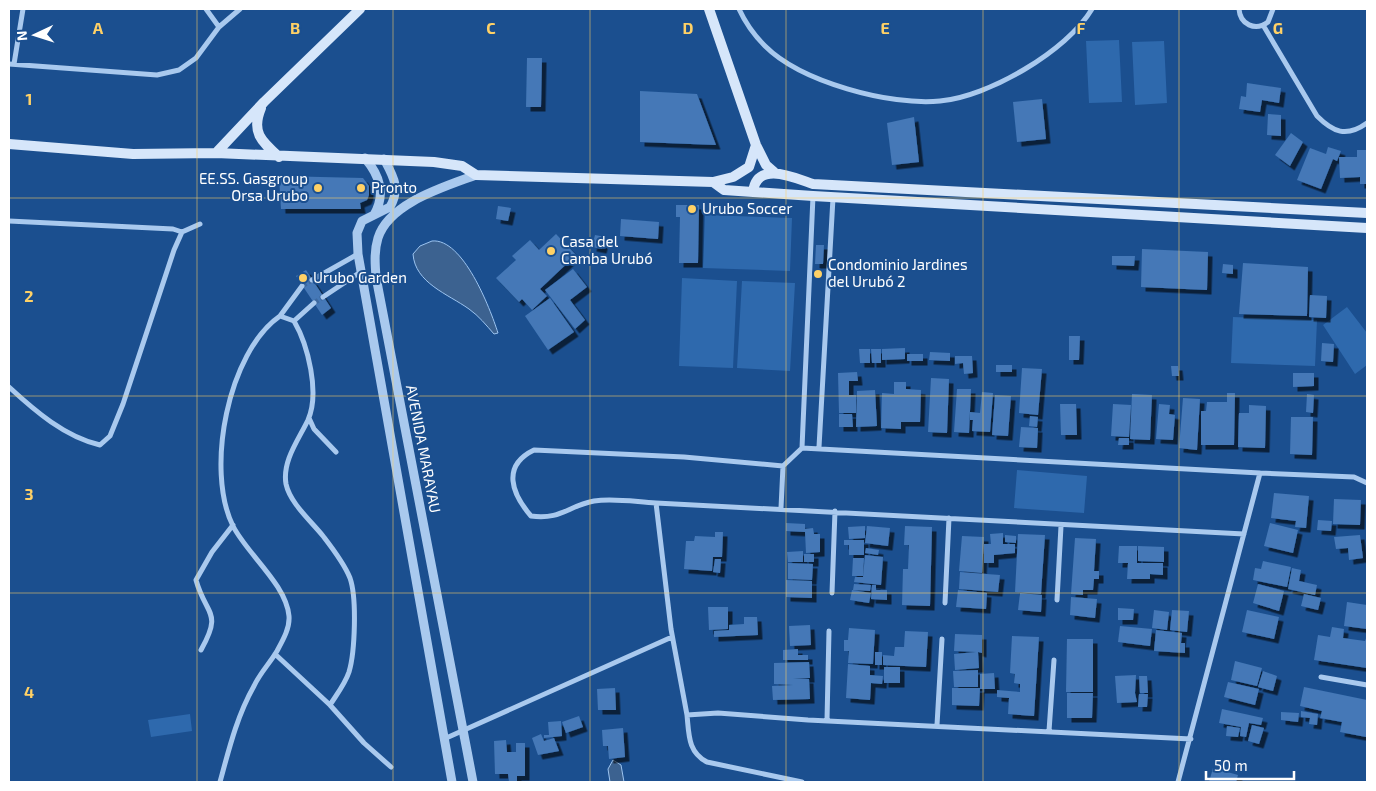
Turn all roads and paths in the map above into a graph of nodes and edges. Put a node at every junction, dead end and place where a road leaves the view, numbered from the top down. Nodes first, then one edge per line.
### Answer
1 (23, 9) edge
2 (206, 9) edge
3 (240, 9) edge
4 (360, 9) edge
5 (709, 9) edge
6 (739, 9) edge
7 (1092, 9) edge
8 (1239, 9) edge
9 (1273, 9) edge
10 (1263, 25) junction
11 (219, 27) junction
12 (11, 64) edge
13 (264, 102) junction
14 (1367, 124) edge
15 (9, 144) edge
16 (756, 145) junction
17 (216, 153) junction
18 (279, 157) junction
19 (365, 158) junction
20 (384, 159) junction
21 (774, 172) junction
22 (476, 175) junction
23 (713, 182) junction
24 (753, 192) junction
25 (813, 196) junction
26 (833, 198) junction
27 (1367, 213) edge
28 (374, 214) junction
29 (9, 221) edge
30 (200, 224) dead end
31 (1367, 228) edge
32 (182, 232) junction
33 (358, 254) junction
34 (362, 271) junction
35 (312, 280) tunnel mouth
36 (302, 286) tunnel mouth
37 (323, 297) tunnel mouth
38 (314, 303) tunnel mouth
39 (280, 316) junction
40 (294, 321) junction
41 (9, 386) edge
42 (309, 418) junction
43 (819, 447) junction
44 (802, 448) junction
45 (336, 452) dead end
46 (783, 466) junction
47 (1260, 473) junction
48 (1367, 483) edge
49 (656, 502) junction
50 (781, 508) junction
51 (835, 511) junction
52 (949, 518) junction
53 (233, 525) junction
54 (1061, 526) junction
55 (1244, 534) junction
56 (832, 593) dead end
57 (1057, 600) dead end
58 (946, 603) dead end
59 (829, 631) dead end
60 (672, 636) junction
61 (942, 640) dead end
62 (201, 650) dead end
63 (275, 654) junction
64 (1054, 660) dead end
65 (1321, 677) dead end
66 (1367, 685) edge
67 (330, 705) junction
68 (688, 715) junction
69 (827, 720) junction
70 (937, 725) junction
71 (1050, 731) junction
72 (464, 732) junction
73 (1191, 739) junction
74 (444, 740) junction
75 (391, 767) dead end
76 (220, 782) edge
77 (452, 782) edge
78 (473, 782) edge
79 (802, 782) edge
80 (1178, 782) edge

1 - 12 street
2 - 11 street
3 - 11 street
4 - 13 main road
5 - 16 main road
6 - 7 street
8 - 10 street
9 - 10 street
10 - 14 street
11 - 12 street
13 - 17 main road
13 - 18 main road
15 - 17 main road
16 - 21 main road
16 - 23 main road
17 - 18 main road
18 - 19 main road
19 - 20 main road
19 - 28 street
20 - 22 main road
20 - 28 street, AVENIDA MARAYAU
21 - 24 main road
21 - 27 main road
22 - 23 main road
22 - 72 street, AVENIDA MARAYAU
23 - 24 main road
24 - 25 main road
25 - 26 main road
25 - 44 street
26 - 31 main road
26 - 43 street
28 - 33 street, AVENIDA MARAYAU
29 - 32 street
30 - 32 street
32 - 41 street
33 - 34 street, AVENIDA MARAYAU
33 - 35 street
34 - 37 street
34 - 74 street, AVENIDA MARAYAU
36 - 39 street
38 - 40 street
39 - 40 street
39 - 53 street
40 - 42 street
42 - 45 street
42 - 67 street
43 - 44 street
43 - 47 street
44 - 46 street
46 - 49 street
46 - 50 street
47 - 48 street
47 - 55 street
49 - 50 street
49 - 60 street
50 - 51 street
51 - 52 street
51 - 56 street
52 - 54 street
52 - 58 street
53 - 62 street
53 - 63 street
54 - 55 street
54 - 57 street
55 - 73 street
59 - 69 street
60 - 68 street
60 - 72 street
61 - 70 street
63 - 67 street
63 - 76 street
64 - 71 street
65 - 66 street
67 - 75 street
68 - 69 street
68 - 79 street
69 - 70 street
70 - 71 street
71 - 73 street
72 - 74 street
72 - 78 street, AVENIDA MARAYAU
73 - 80 street
74 - 77 street, AVENIDA MARAYAU

